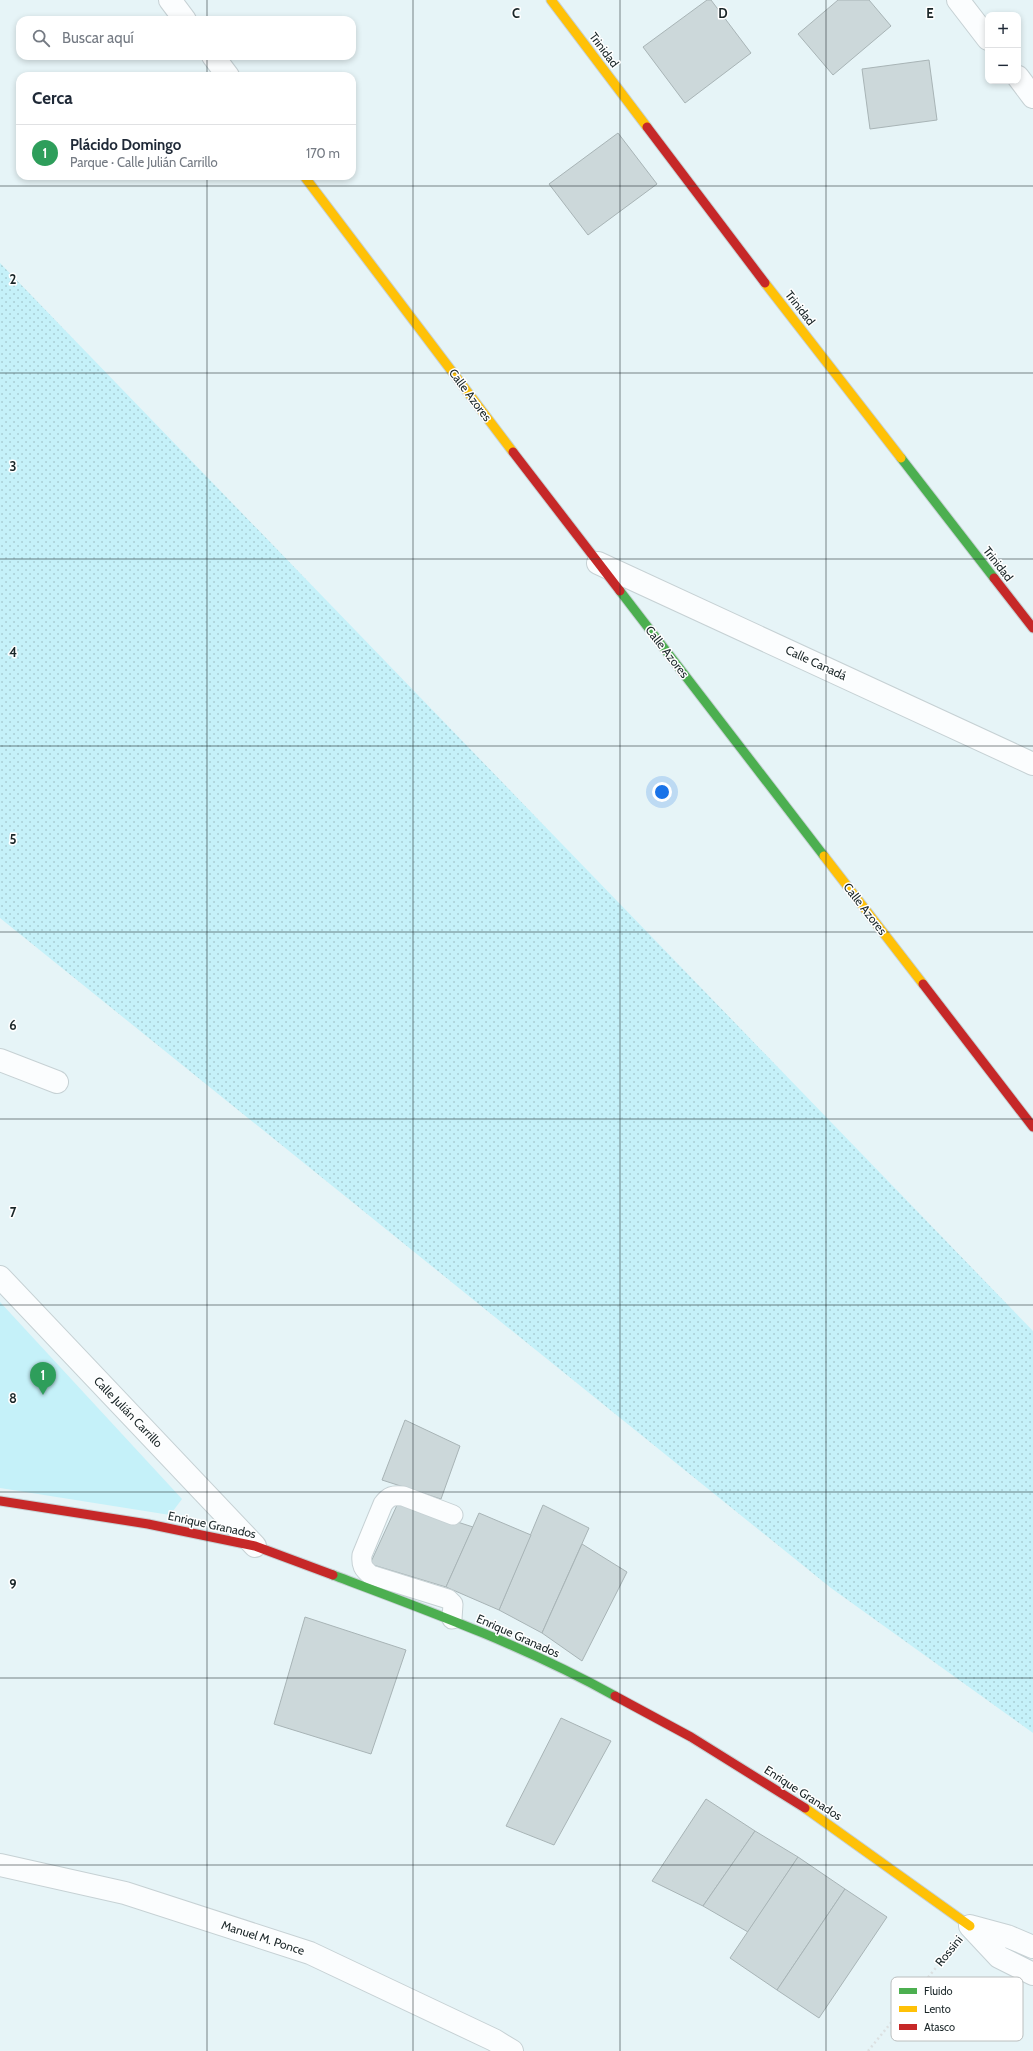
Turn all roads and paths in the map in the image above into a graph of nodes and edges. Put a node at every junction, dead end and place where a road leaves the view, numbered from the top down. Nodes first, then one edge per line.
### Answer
1 (170, 0) edge
2 (551, 0) edge
3 (958, 0) edge
4 (182, 16) edge
5 (985, 35) edge
6 (216, 60) edge
7 (225, 72) edge
8 (1021, 81) edge
9 (1033, 96) edge
10 (307, 180) edge
11 (598, 563) junction
12 (1033, 628) edge
13 (1033, 764) edge
14 (0, 1060) edge
15 (57, 1082) dead end
16 (1033, 1127) edge
17 (0, 1277) edge
18 (0, 1502) edge
19 (453, 1515) dead end
20 (255, 1546) junction
21 (452, 1619) junction
22 (0, 1864) edge
23 (970, 1926) junction
24 (1033, 1947) edge
25 (1033, 1974) edge
26 (928, 1977) edge
27 (891, 2023) edge
28 (512, 2051) edge
29 (868, 2051) edge

1 - 4 street
2 - 12 street, Trinidad
3 - 5 street
6 - 7 street
8 - 9 street
10 - 11 street, Calle Azores
11 - 13 street, Calle Canadá
11 - 16 street, Calle Azores
14 - 15 street
17 - 20 street, Calle Julián Carrillo
18 - 20 street, Enrique Granados
19 - 21 lane
20 - 21 street, Enrique Granados
21 - 23 street, Enrique Granados
22 - 28 street, Manuel M. Ponce
23 - 24 street
23 - 25 street
23 - 26 path, Rossini
27 - 29 path, Rossini

